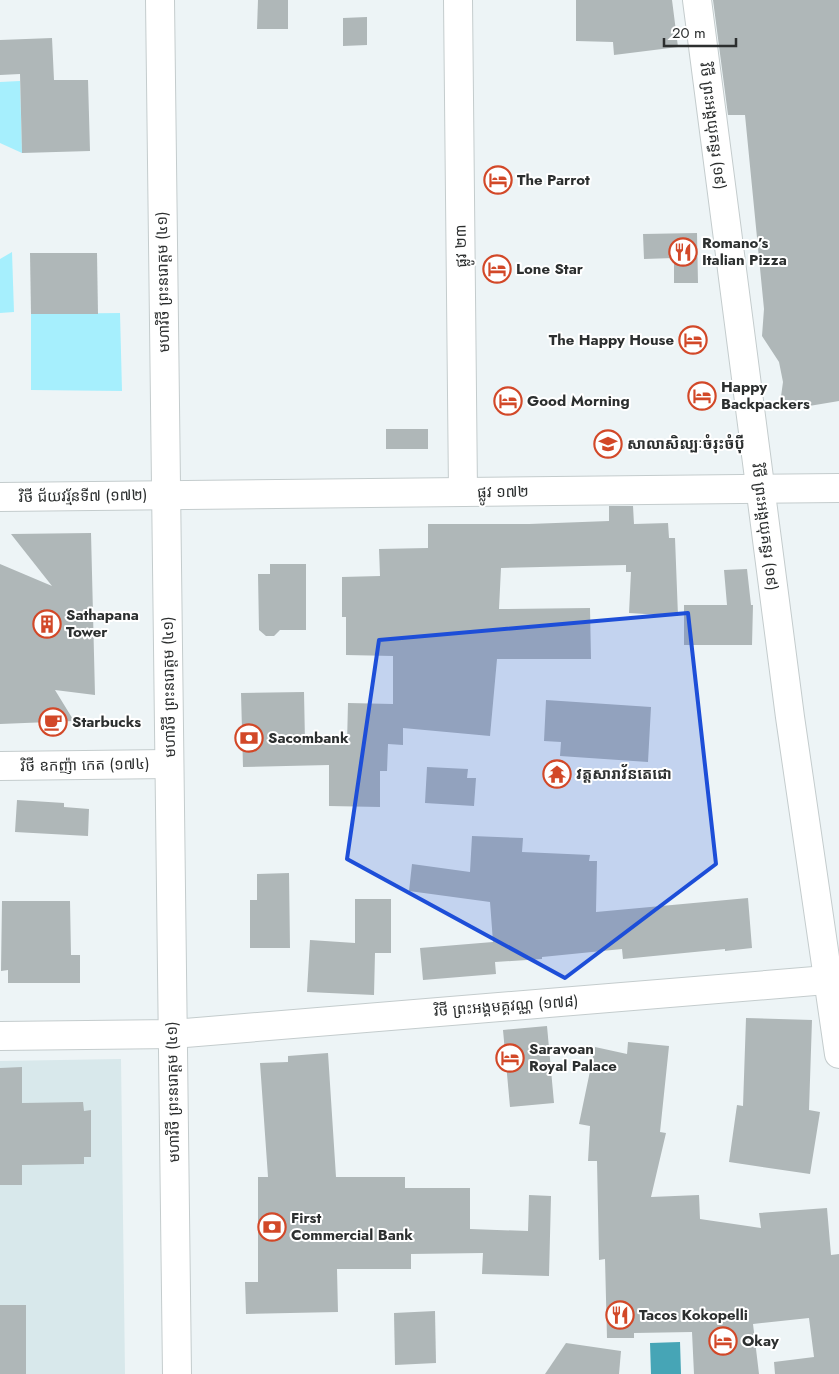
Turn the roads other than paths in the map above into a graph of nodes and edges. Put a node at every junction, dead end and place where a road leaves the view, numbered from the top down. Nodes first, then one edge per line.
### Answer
1 (160, 0) edge
2 (458, 0) edge
3 (696, 0) edge
4 (839, 488) edge
5 (760, 489) junction
6 (463, 492) junction
7 (166, 495) junction
8 (0, 496) edge
9 (170, 764) junction
10 (0, 766) edge
11 (833, 979) edge
12 (173, 1034) junction
13 (0, 1036) edge
14 (839, 1054) edge
15 (177, 1374) edge

1 - 7 street, មហាវិថី ព្រះនរោត្តម (៤១)
2 - 6 street, ផ្លូវ ២៣
3 - 5 street, វិថី ព្រះអង្គយុគន្ធរ (១៩)
4 - 5 street, ផ្លូវ ១៧២
5 - 6 street, ផ្លូវ ១៧២
5 - 11 street, វិថី ព្រះអង្គយុគន្ធរ (១៩)
6 - 7 street, ផ្លូវ ១៧២
7 - 8 street, វិថី ជ័យវរ្ម័នទី៧ (១៧២)
7 - 9 street, មហាវិថី ព្រះនរោត្តម (៤១)
9 - 10 street, វិថី ឧកញ៉ា កេត (១៧៤)
9 - 12 street, មហាវិថី ព្រះនរោត្តម (៤១)
11 - 12 street, វិថី ព្រះអង្គមគ្គវណ្ណ (១៧៨)
11 - 14 street, វិថី ព្រះអង្គយុគន្ធរ (១៩)
12 - 13 street, វិថី ព្រះអង្គមគ្គវណ្ណ (១៧៨)
12 - 15 street, មហាវិថី ព្រះនរោត្តម (៤១)

